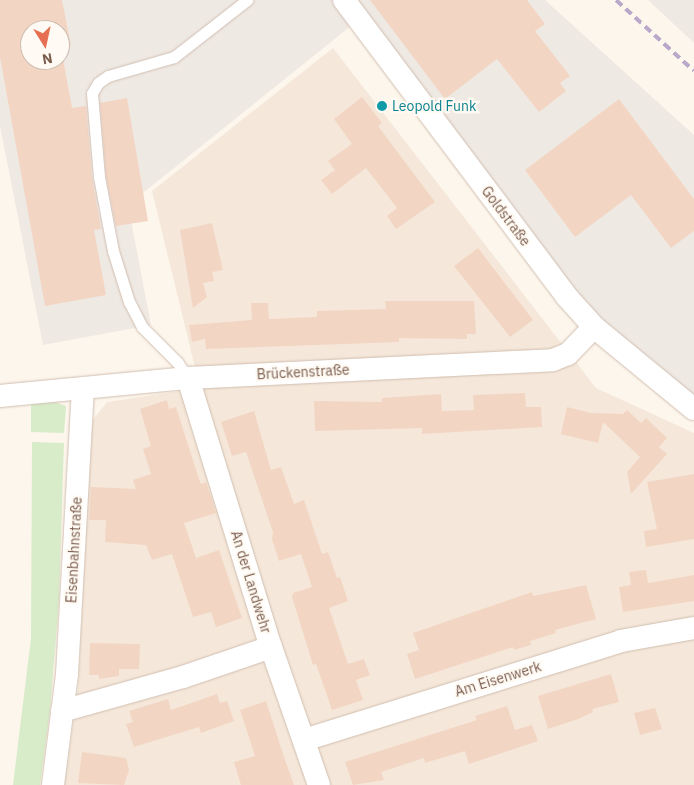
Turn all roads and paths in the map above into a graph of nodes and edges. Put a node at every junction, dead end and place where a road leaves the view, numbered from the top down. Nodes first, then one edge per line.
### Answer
1 (246, 0) edge
2 (344, 0) edge
3 (594, 327) junction
4 (188, 378) junction
5 (84, 388) junction
6 (0, 396) edge
7 (694, 409) edge
8 (694, 628) edge
9 (272, 647) junction
10 (62, 711) junction
11 (304, 740) junction
12 (53, 785) edge
13 (320, 785) edge

1 - 4 lane
2 - 3 street, Goldstraße
3 - 4 street, Brückenstraße
3 - 7 street, Goldstraße
4 - 5 street, Brückenstraße
4 - 9 street, An der Landwehr
5 - 6 street, Brückenstraße
5 - 10 street, Eisenbahnstraße
8 - 11 street, Am Eisenwerk
9 - 10 street
9 - 11 street, An der Landwehr
10 - 12 street, Eisenbahnstraße
11 - 13 street, An der Landwehr

